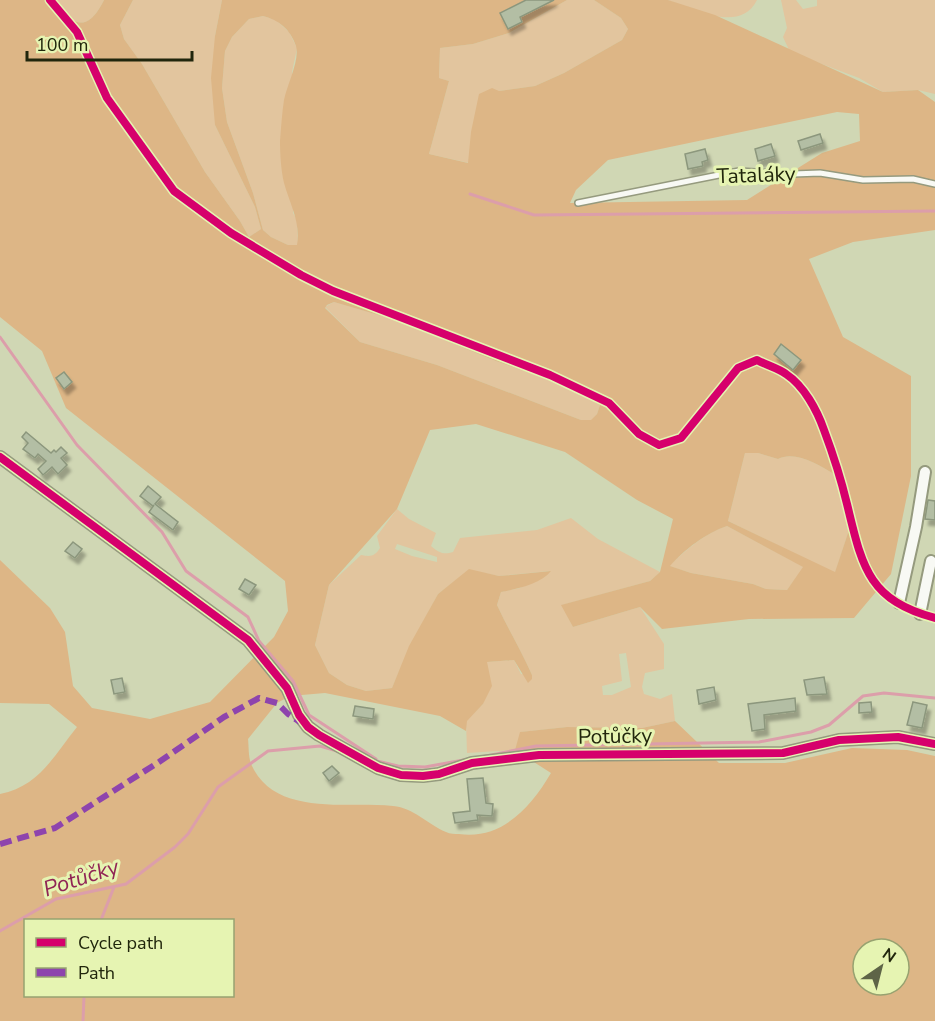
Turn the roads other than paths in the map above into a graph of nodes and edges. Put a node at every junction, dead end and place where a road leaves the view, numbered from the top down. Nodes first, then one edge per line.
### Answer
1 (50, 0) edge
2 (935, 184) edge
3 (578, 203) dead end
4 (0, 457) edge
5 (926, 472) dead end
6 (931, 561) dead end
7 (899, 603) junction
8 (920, 614) junction
9 (935, 618) edge
10 (935, 744) edge

1 - 7 lane
2 - 3 lane, Tataláky
4 - 10 street, Potůčky
5 - 7 street
6 - 8 street
7 - 8 lane
8 - 9 lane

